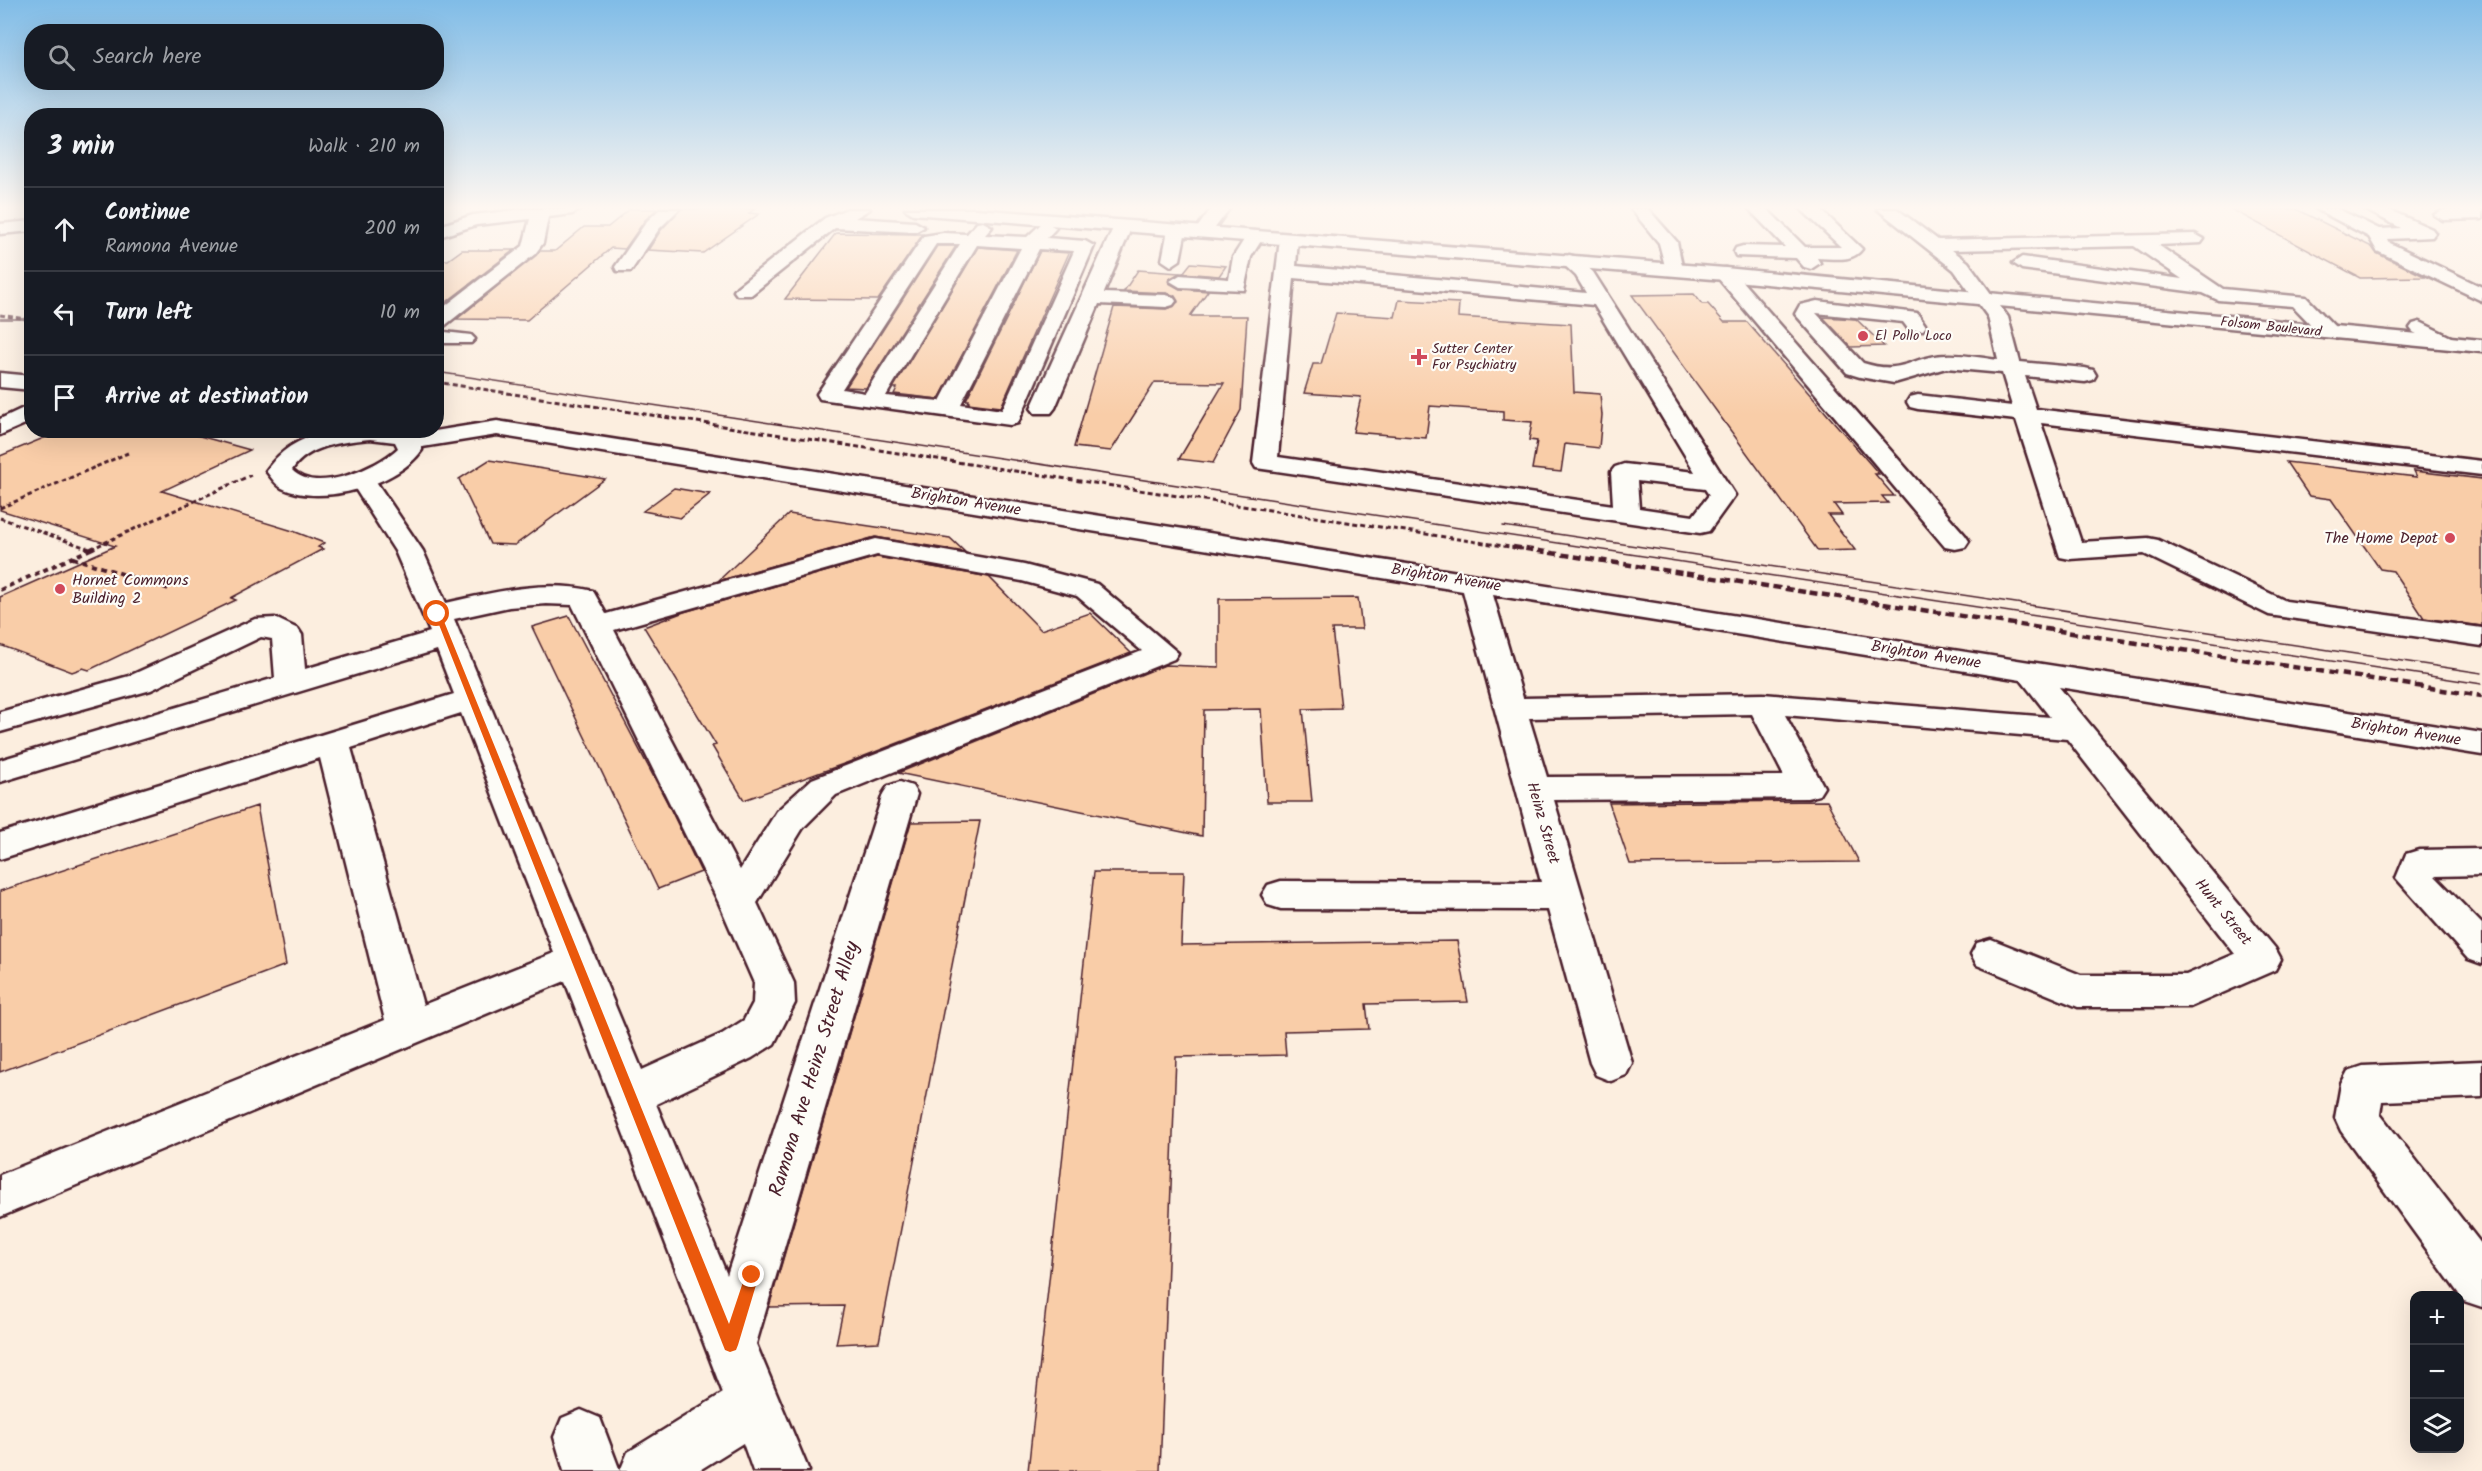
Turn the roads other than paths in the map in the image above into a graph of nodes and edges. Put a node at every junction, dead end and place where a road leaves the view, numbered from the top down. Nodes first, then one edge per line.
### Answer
1 (494, 278) edge
2 (761, 278) edge
3 (905, 278) edge
4 (948, 278) edge
5 (1015, 278) edge
6 (1071, 278) edge
7 (1100, 278) edge
8 (1238, 278) edge
9 (1285, 278) edge
10 (1358, 278) edge
11 (1586, 278) edge
12 (1728, 278) edge
13 (1762, 278) edge
14 (1822, 278) edge
15 (1971, 278) edge
16 (2131, 278) edge
17 (2193, 278) edge
18 (2446, 278) edge
19 (1180, 281) dead end
20 (1827, 284) junction
21 (2208, 288) junction
22 (744, 291) dead end
23 (2482, 295) edge
24 (1091, 298) junction
25 (1985, 298) junction
26 (1600, 300) junction
27 (1166, 301) dead end
28 (444, 317) edge
29 (1916, 326) dead end
30 (2420, 328) dead end
31 (2330, 333) junction
32 (444, 338) edge
33 (464, 339) dead end
34 (2448, 343) junction
35 (2482, 346) edge
36 (2011, 368) junction
37 (0, 371) edge
38 (24, 373) edge
39 (2085, 375) dead end
40 (0, 380) edge
41 (24, 382) edge
42 (871, 401) junction
43 (1917, 402) dead end
44 (1043, 408) dead end
45 (947, 409) junction
46 (2025, 414) junction
47 (24, 415) edge
48 (0, 428) edge
49 (444, 437) edge
50 (334, 438) edge
51 (405, 438) edge
52 (435, 438) edge
53 (297, 441) edge
54 (410, 442) junction
55 (2482, 468) edge
56 (362, 479) junction
57 (1714, 482) junction
58 (1626, 514) junction
59 (1955, 541) dead end
60 (1474, 583) junction
61 (442, 625) junction
62 (598, 626) junction
63 (2482, 637) edge
64 (2031, 672) junction
65 (291, 684) junction
66 (472, 699) junction
67 (73, 701) junction
68 (1762, 704) junction
69 (1510, 708) junction
70 (0, 722) edge
71 (2078, 730) junction
72 (333, 742) junction
73 (2482, 744) edge
74 (73, 749) junction
75 (0, 771) edge
76 (1533, 789) junction
77 (900, 794) dead end
78 (0, 846) edge
79 (2482, 862) edge
80 (1281, 896) dead end
81 (1563, 896) junction
82 (738, 903) junction
83 (2482, 950) edge
84 (1992, 954) dead end
85 (576, 960) junction
86 (408, 1028) junction
87 (1611, 1063) dead end
88 (2482, 1079) edge
89 (631, 1095) junction
90 (0, 1196) edge
91 (2482, 1284) edge
92 (730, 1345) junction
93 (754, 1405) junction
94 (647, 1471) edge
95 (781, 1471) edge

1 - 28 main road
2 - 22 main road
3 - 42 main road
4 - 42 main road
5 - 45 main road
6 - 45 main road
7 - 24 main road
8 - 19 main road
9 - 58 main road
10 - 26 main road
11 - 26 main road
12 - 59 main road
13 - 20 main road, Folsom Boulevard
14 - 20 main road
15 - 25 main road
16 - 21 main road
17 - 21 main road
18 - 23 main road
20 - 25 main road, Folsom Boulevard
21 - 31 main road
24 - 27 main road
24 - 44 main road
25 - 31 main road, Folsom Boulevard
25 - 36 main road
26 - 57 main road
29 - 36 main road
30 - 34 main road
31 - 34 main road, Folsom Boulevard
32 - 33 main road
34 - 35 main road, Folsom Boulevard
36 - 39 main road
36 - 46 main road
37 - 38 main road
40 - 41 main road
42 - 45 main road
43 - 46 main road
46 - 55 main road
46 - 63 main road
47 - 48 main road
49 - 60 main road, Brighton Avenue
50 - 53 main road
51 - 54 main road
52 - 54 main road, Brighton Avenue
53 - 56 main road
54 - 56 main road
56 - 61 main road
57 - 58 main road
57 - 58 main road
60 - 64 main road, Brighton Avenue
60 - 69 main road, Heinz Street
61 - 62 main road
61 - 65 main road
61 - 66 main road
62 - 82 main road
62 - 82 main road
64 - 71 main road, Hunt Street
64 - 73 main road, Brighton Avenue
65 - 67 main road
65 - 74 main road
66 - 72 main road
66 - 85 main road
67 - 70 main road
67 - 74 main road
68 - 69 main road
68 - 71 main road
68 - 76 main road
69 - 76 main road, Heinz Street
71 - 84 main road, Hunt Street
72 - 78 main road
72 - 86 main road
74 - 75 main road
76 - 81 main road, Heinz Street
77 - 92 main road, Ramona Ave Heinz Street Alley
79 - 83 main road
80 - 81 main road
81 - 87 main road, Heinz Street
82 - 89 main road
85 - 86 main road
85 - 89 main road
86 - 90 main road
88 - 91 main road
89 - 92 main road
92 - 93 main road
93 - 94 main road
93 - 95 main road

